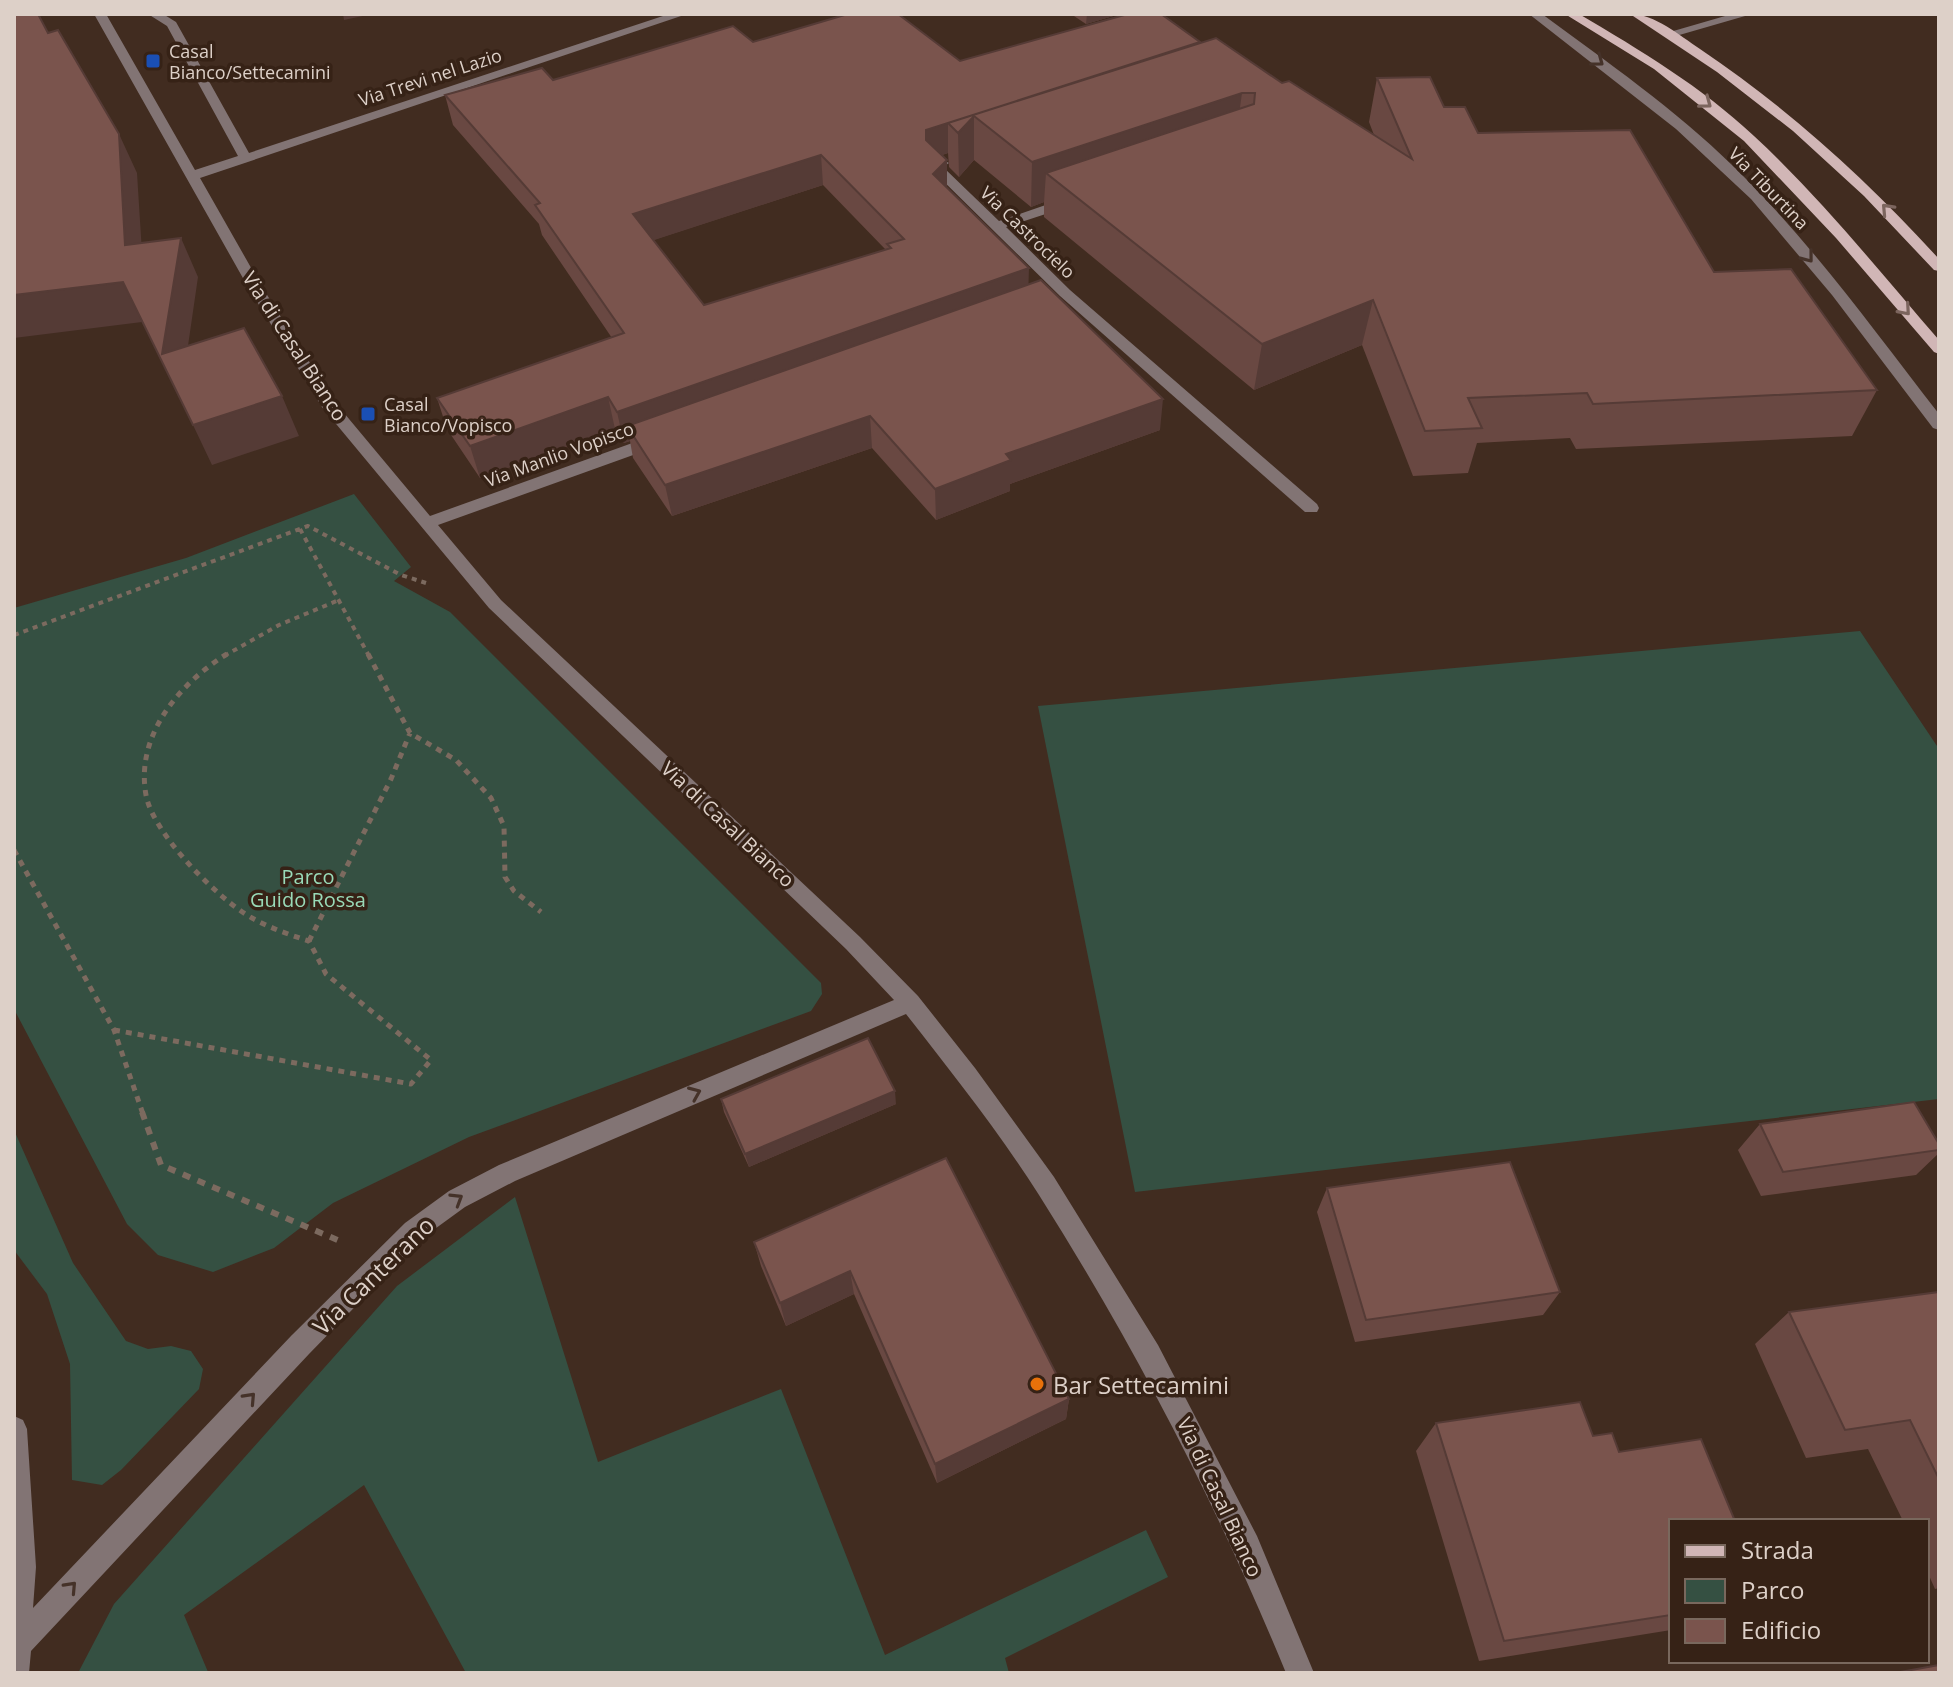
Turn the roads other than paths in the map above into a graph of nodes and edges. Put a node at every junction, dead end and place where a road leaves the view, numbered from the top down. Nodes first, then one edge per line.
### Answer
1 (100, 14) edge
2 (154, 14) edge
3 (681, 14) edge
4 (1535, 14) edge
5 (1571, 14) edge
6 (1636, 14) edge
7 (1746, 14) edge
8 (1669, 34) junction
9 (964, 155) edge
10 (245, 157) junction
11 (191, 176) junction
12 (1083, 197) edge
13 (996, 226) junction
14 (1939, 267) edge
15 (1939, 349) edge
16 (1939, 425) edge
17 (666, 437) edge
18 (1311, 508) dead end
19 (429, 522) junction
20 (910, 1003) junction
21 (14, 1429) edge
22 (18, 1644) junction
23 (15, 1673) edge
24 (1300, 1673) edge

1 - 11 street, Via di Casal Bianco
2 - 10 street
3 - 10 street, Via Trevi nel Lazio
4 -> 16 street, Via Tiburtina
5 -> 15 main road, Via Tiburtina
6 - 8 main road
7 - 8 street
14 -> 8 main road
9 - 13 street, Via Castrocielo
10 - 11 street, Via Trevi nel Lazio
11 - 19 street, Via di Casal Bianco
12 - 13 street
13 - 18 street, Via Castrocielo
17 - 19 street, Via Manlio Vopisco
19 - 20 street, Via di Casal Bianco
22 -> 20 street, Via Canterano
20 - 24 street, Via di Casal Bianco
21 - 22 street
22 - 23 street

